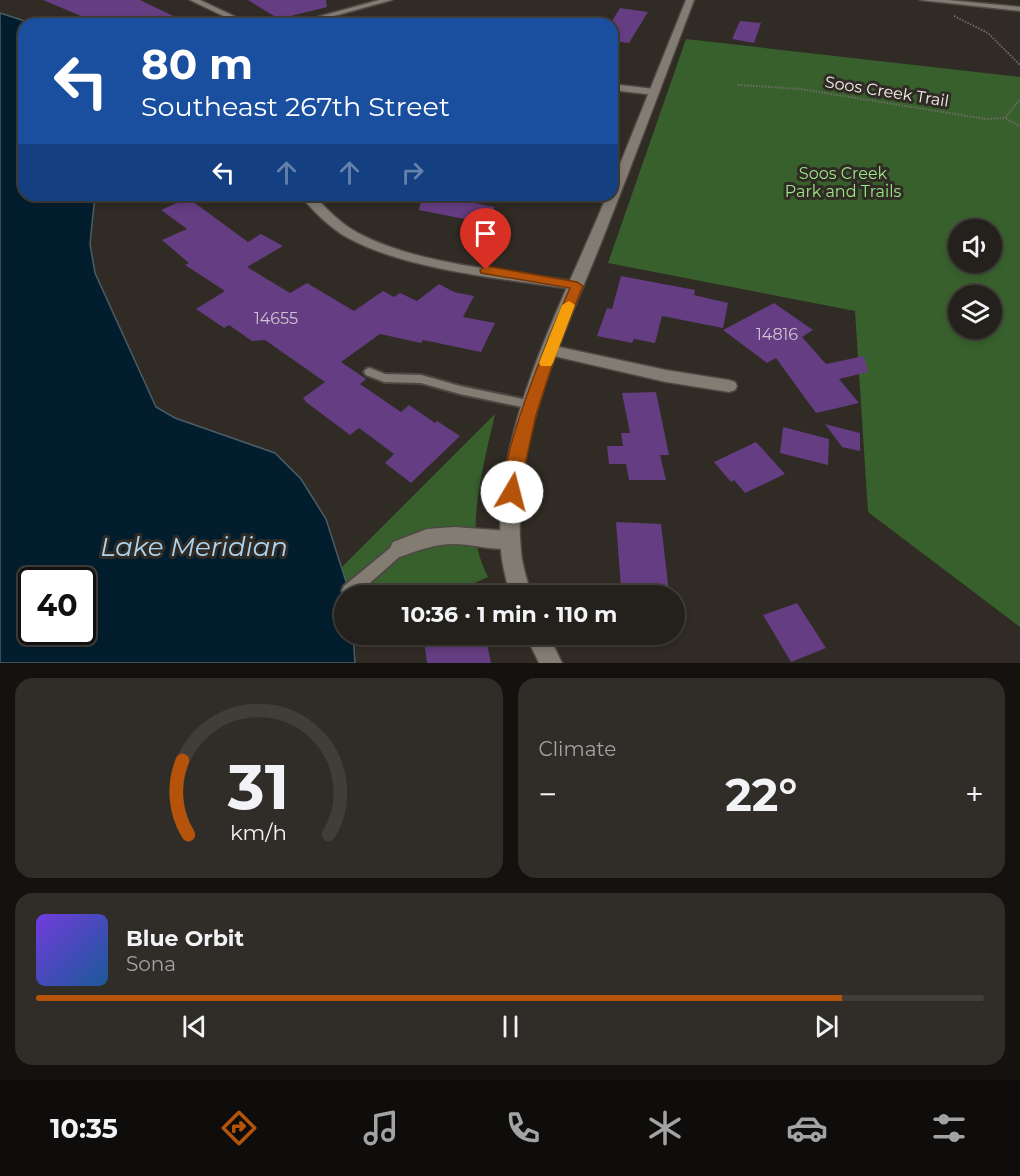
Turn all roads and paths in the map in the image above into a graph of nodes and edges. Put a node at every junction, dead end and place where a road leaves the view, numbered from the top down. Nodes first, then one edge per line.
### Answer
1 (194, 0) edge
2 (388, 0) edge
3 (690, 0) edge
4 (924, 0) edge
5 (938, 1) edge
6 (1020, 9) edge
7 (234, 18) edge
8 (319, 18) edge
9 (1020, 65) edge
10 (738, 85) dead end
11 (618, 88) edge
12 (654, 92) junction
13 (1020, 99) edge
14 (1005, 119) junction
15 (1020, 126) edge
16 (618, 183) edge
17 (312, 201) edge
18 (611, 201) edge
19 (577, 286) junction
20 (550, 350) junction
21 (370, 372) dead end
22 (729, 386) dead end
23 (532, 405) junction
24 (510, 540) junction
25 (400, 548) joint
26 (356, 585) edge
27 (517, 585) edge
28 (542, 645) edge
29 (551, 663) edge

1 - 7 street
2 - 8 street
3 - 12 street
4 - 5 street
5 - 6 street
5 - 9 path
10 - 14 path, Soos Creek Trail
11 - 12 street
12 - 16 street
13 - 14 path
14 - 15 path
17 - 19 street
18 - 19 street
19 - 20 street
20 - 22 street
20 - 23 street
21 - 23 lane
23 - 24 street
24 - 25 street
24 - 27 street
25 - 26 lane
28 - 29 street

